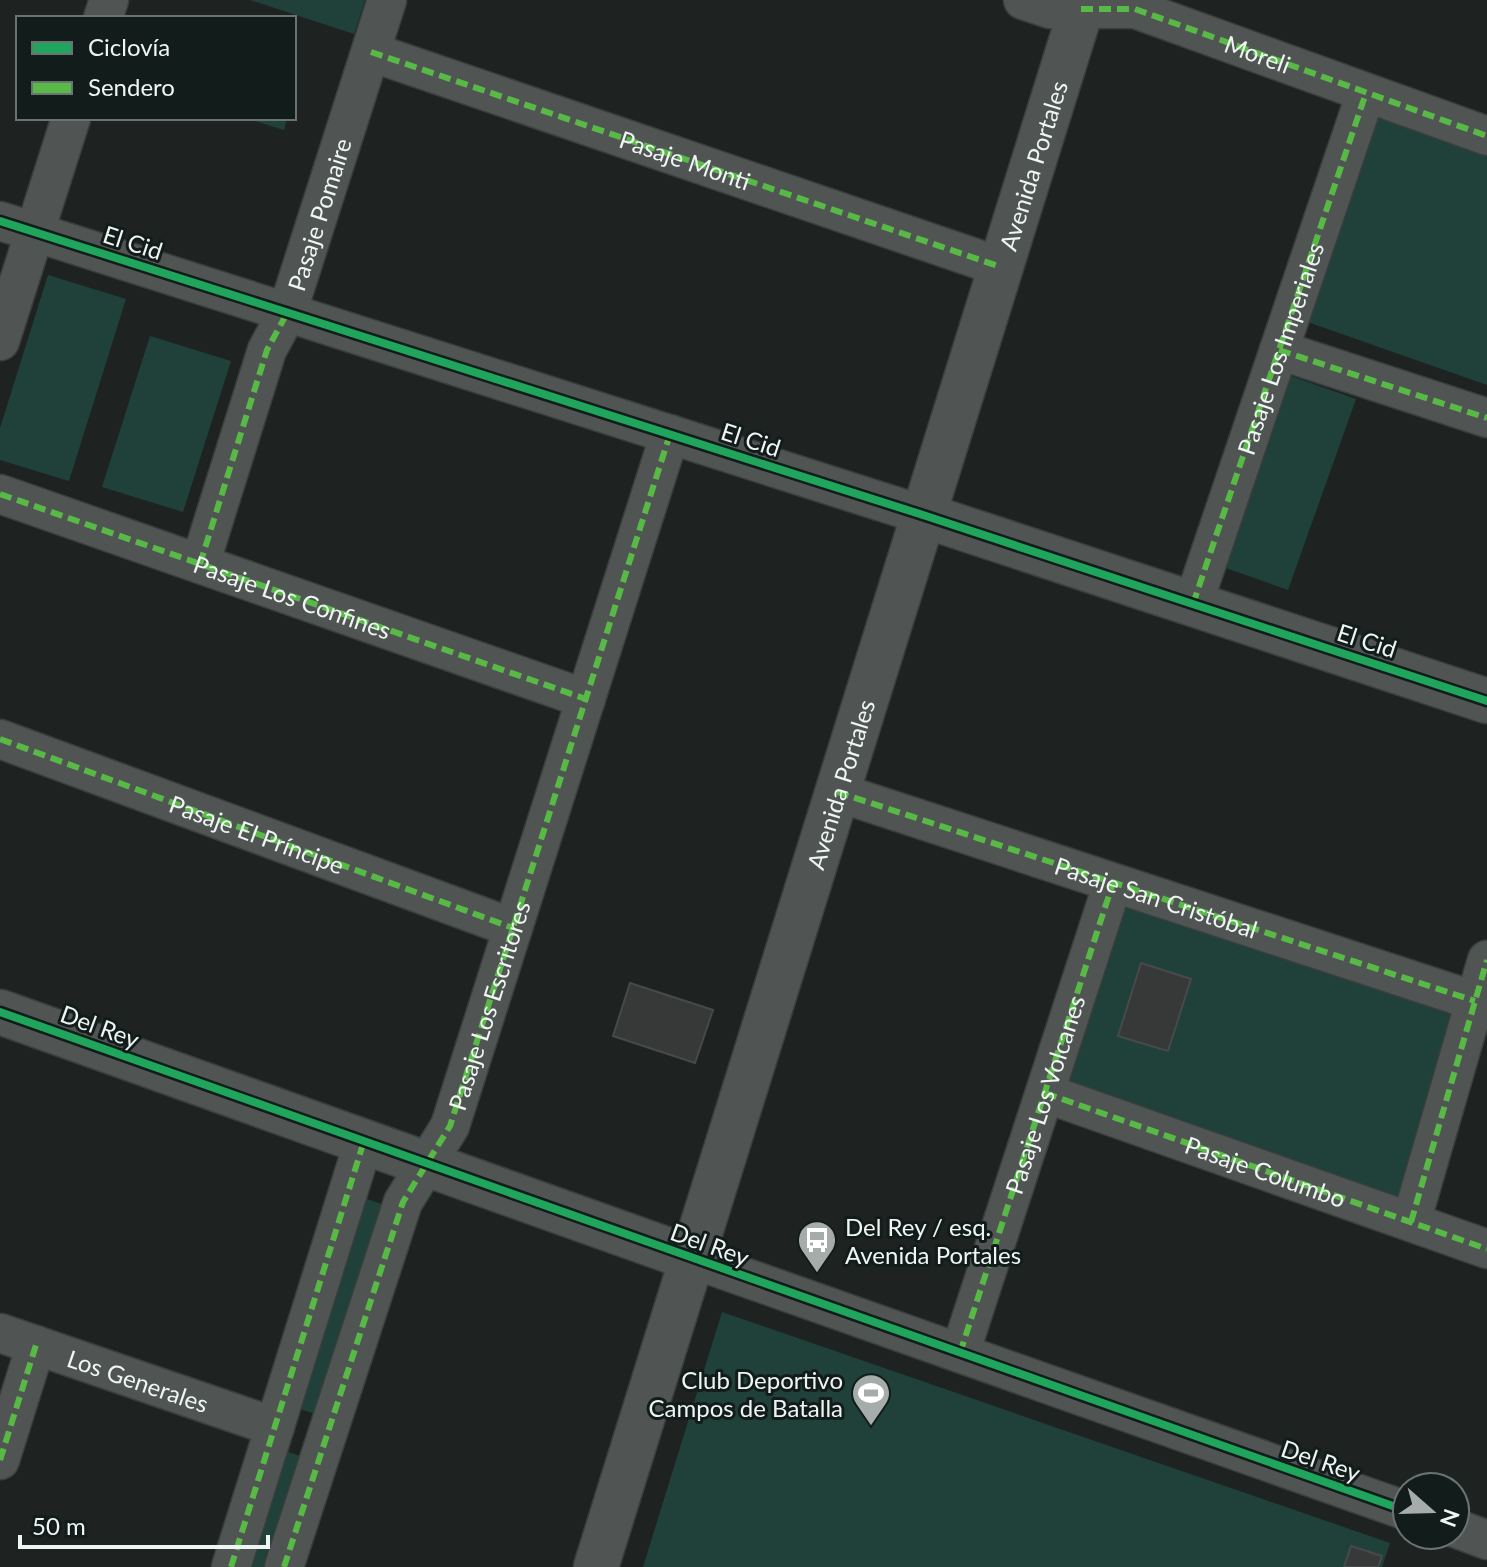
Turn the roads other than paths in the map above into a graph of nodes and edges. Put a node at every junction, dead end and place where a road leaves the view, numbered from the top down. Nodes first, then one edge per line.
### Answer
1 (387, 0) edge
2 (1023, 0) edge
3 (1082, 5) edge
4 (371, 52) junction
5 (1366, 93) junction
6 (70, 120) edge
7 (1487, 136) edge
8 (17, 226) edge
9 (1001, 267) junction
10 (287, 313) junction
11 (0, 341) edge
12 (1279, 350) junction
13 (1487, 418) edge
14 (670, 434) junction
15 (0, 494) edge
16 (923, 515) junction
17 (200, 564) junction
18 (1193, 604) junction
19 (586, 699) junction
20 (1487, 701) edge
21 (0, 739) edge
22 (837, 792) junction
23 (1113, 883) junction
24 (513, 928) junction
25 (1487, 960) edge
26 (1475, 1001) junction
27 (0, 1012) edge
28 (1045, 1093) junction
29 (364, 1141) junction
30 (427, 1164) junction
31 (1411, 1222) junction
32 (1487, 1249) edge
33 (693, 1259) junction
34 (0, 1333) edge
35 (36, 1345) junction
36 (960, 1353) junction
37 (275, 1427) junction
38 (0, 1460) edge
39 (1391, 1505) edge
40 (231, 1567) edge
41 (284, 1567) edge
42 (596, 1567) edge

1 - 4 street, Pasaje Pomaire
2 - 3 street, Moreli
3 - 5 street, Moreli
3 - 9 main road, Avenida Portales
4 - 9 street, Pasaje Monti
4 - 10 street, Pasaje Pomaire
5 - 7 street, Moreli
5 - 12 street, Pasaje Los Imperiales
6 - 8 street
8 - 10 street, El Cid
8 - 11 street
9 - 16 main road, Avenida Portales
10 - 14 street, El Cid
10 - 17 street, Pasaje Pomaire
12 - 13 street
12 - 18 street, Pasaje Los Imperiales
14 - 16 street, El Cid
14 - 19 street, Pasaje Los Escritores
15 - 17 street, Pasaje Los Confines
16 - 18 main road, El Cid
16 - 22 main road, Avenida Portales
17 - 19 street, Pasaje Los Confines
18 - 20 main road, El Cid
19 - 24 street, Pasaje Los Escritores
21 - 24 street, Pasaje El Príncipe
22 - 23 street, Pasaje San Cristóbal
22 - 33 main road, Avenida Portales
23 - 26 street, Pasaje San Cristóbal
23 - 28 street, Pasaje Los Volcanes
24 - 30 street, Pasaje Los Escritores
25 - 26 street
26 - 31 street
27 - 29 main road, Del Rey
28 - 31 street, Pasaje Columbo
28 - 36 street, Pasaje Los Volcanes
29 - 30 main road, Del Rey
29 - 37 street
30 - 33 main road, Del Rey
30 - 41 street, Pasaje Los Escritores
31 - 32 street, Pasaje Columbo
33 - 36 street, Del Rey
33 - 42 main road, Avenida Portales
34 - 35 street, Los Generales
35 - 37 street, Los Generales
35 - 38 street
36 - 39 street, Del Rey
37 - 40 street

